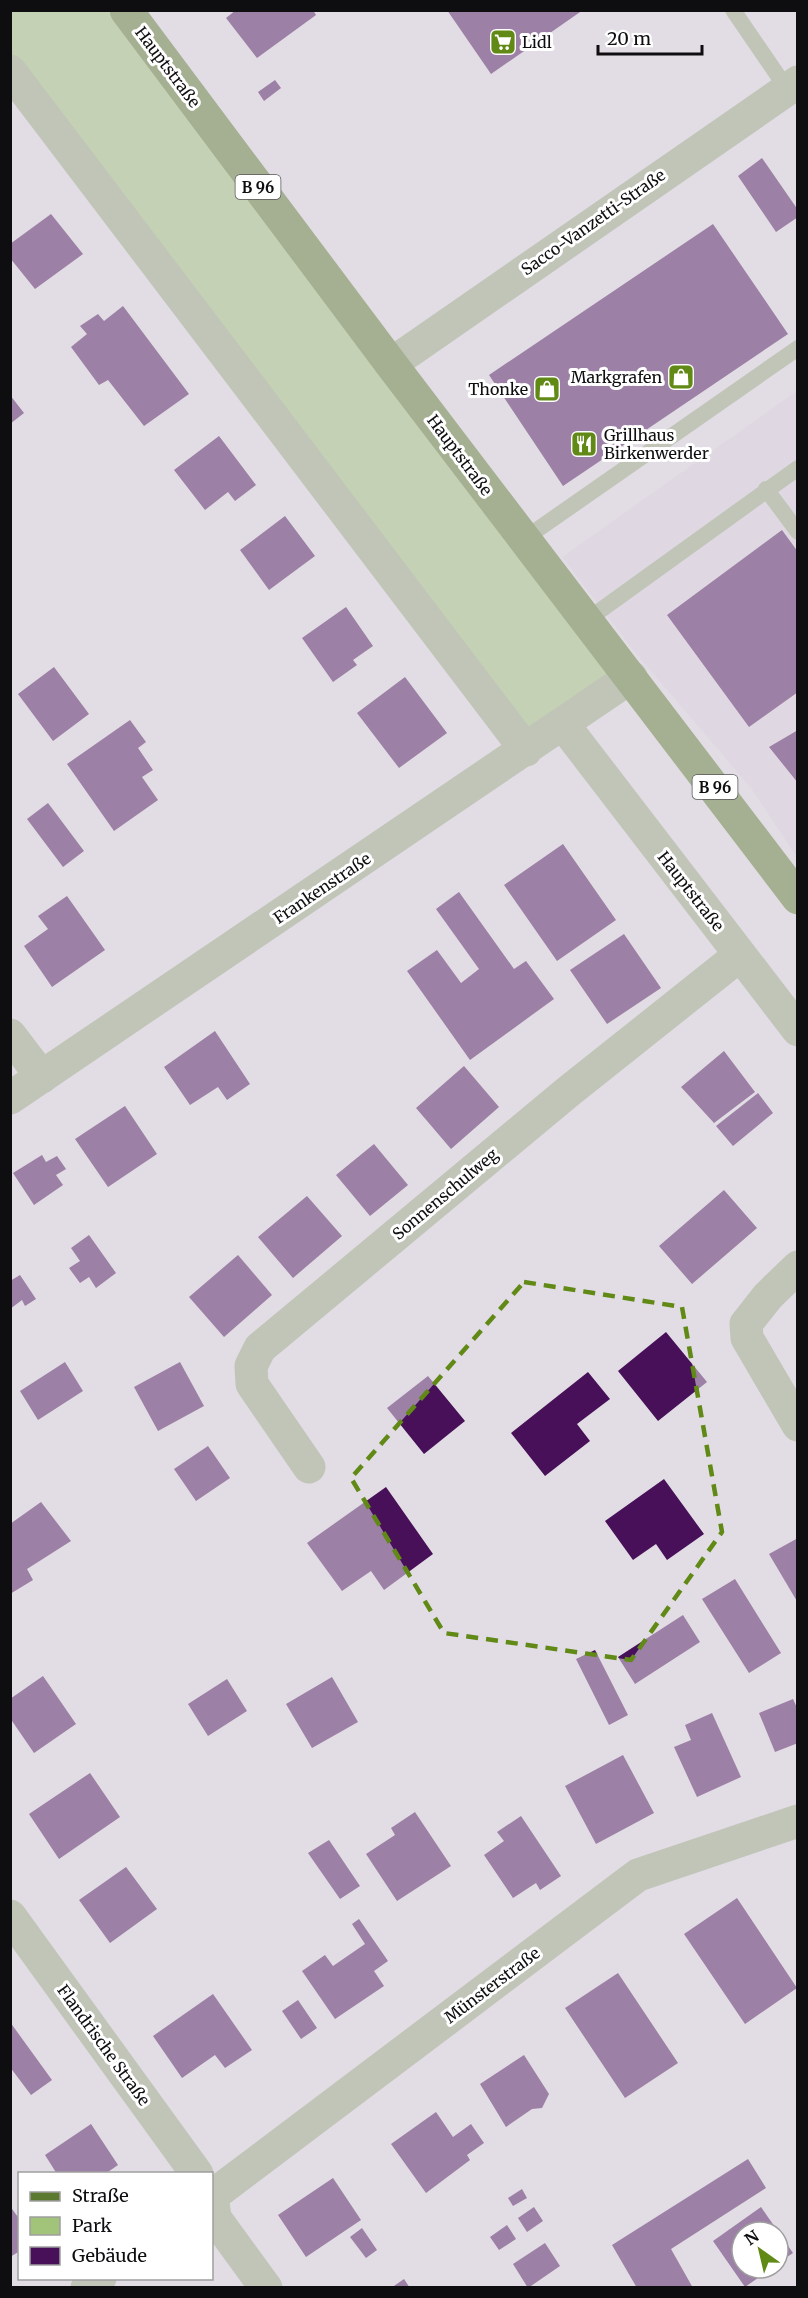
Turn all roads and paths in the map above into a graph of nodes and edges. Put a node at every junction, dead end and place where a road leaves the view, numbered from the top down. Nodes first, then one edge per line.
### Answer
1 (126, 10) edge
2 (733, 10) edge
3 (10, 71) edge
4 (793, 86) edge
5 (798, 348) edge
6 (391, 364) junction
7 (798, 468) edge
8 (766, 489) junction
9 (798, 532) edge
10 (524, 539) junction
11 (587, 620) junction
12 (631, 677) junction
13 (563, 724) junction
14 (526, 750) junction
15 (798, 898) edge
16 (740, 955) junction
17 (798, 1030) edge
18 (10, 1035) edge
19 (42, 1077) junction
20 (10, 1098) edge
21 (798, 1267) edge
22 (798, 1425) edge
23 (309, 1467) dead end
24 (798, 1821) edge
25 (10, 1916) edge
26 (196, 2172) edge
27 (213, 2185) edge
28 (213, 2210) edge
29 (266, 2288) edge

1 - 6 main road, Hauptstraße / B 96
2 - 4 lane
3 - 14 street
4 - 6 street, Sacco-Vanzetti-Straße
5 - 10 lane
6 - 10 main road, Hauptstraße / B 96
7 - 8 lane
8 - 9 lane
8 - 11 lane
10 - 11 main road, Hauptstraße / B 96
11 - 12 main road, Hauptstraße / B 96
12 - 13 street, Frankenstraße
12 - 15 main road, Hauptstraße / B 96
13 - 14 street, Frankenstraße
13 - 16 street, Hauptstraße
14 - 19 street, Frankenstraße
16 - 17 street, Hauptstraße
16 - 23 street, Sonnenschulweg
18 - 19 street
19 - 20 street, Frankenstraße
21 - 22 street
24 - 27 street, Münsterstraße
25 - 26 street, Flandrische Straße
28 - 29 street, Flandrische Straße

